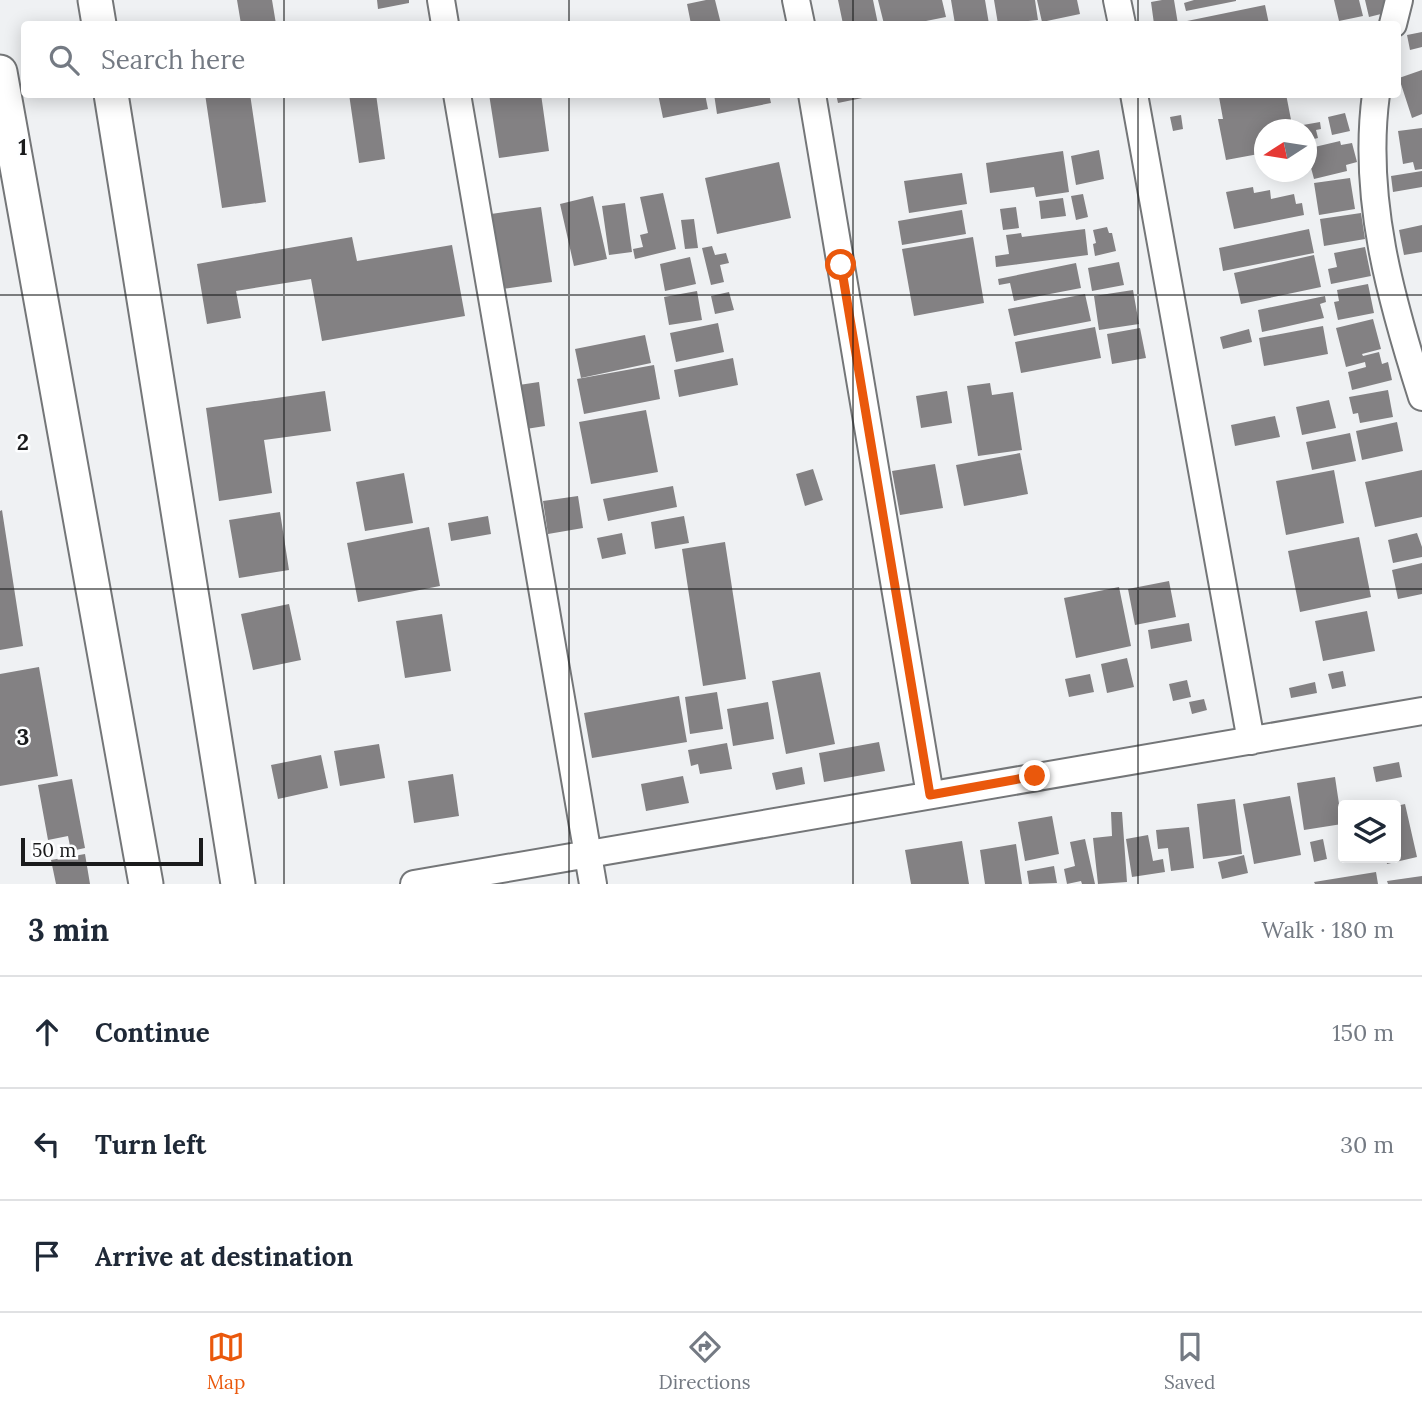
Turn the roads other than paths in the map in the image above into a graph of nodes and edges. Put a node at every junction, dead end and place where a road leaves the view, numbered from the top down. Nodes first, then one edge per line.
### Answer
1 (95, 0) edge
2 (441, 0) edge
3 (796, 0) edge
4 (1117, 0) edge
5 (1399, 0) edge
6 (98, 21) edge
7 (444, 21) edge
8 (800, 21) edge
9 (1121, 21) edge
10 (1394, 21) edge
11 (0, 72) edge
12 (112, 98) edge
13 (458, 98) edge
14 (813, 98) edge
15 (1135, 98) edge
16 (1376, 98) edge
17 (1422, 397) edge
18 (1422, 710) edge
19 (1251, 741) junction
20 (930, 795) junction
21 (588, 854) junction
22 (146, 884) edge
23 (239, 884) edge
24 (414, 884) edge
25 (593, 884) edge

1 - 6 main road
2 - 7 street
3 - 8 street
4 - 9 street
5 - 10 street
11 - 22 main road
12 - 23 main road
13 - 21 street
14 - 20 street
15 - 19 street
16 - 17 street
18 - 19 street
19 - 20 street
20 - 21 street
21 - 24 street
21 - 25 street

